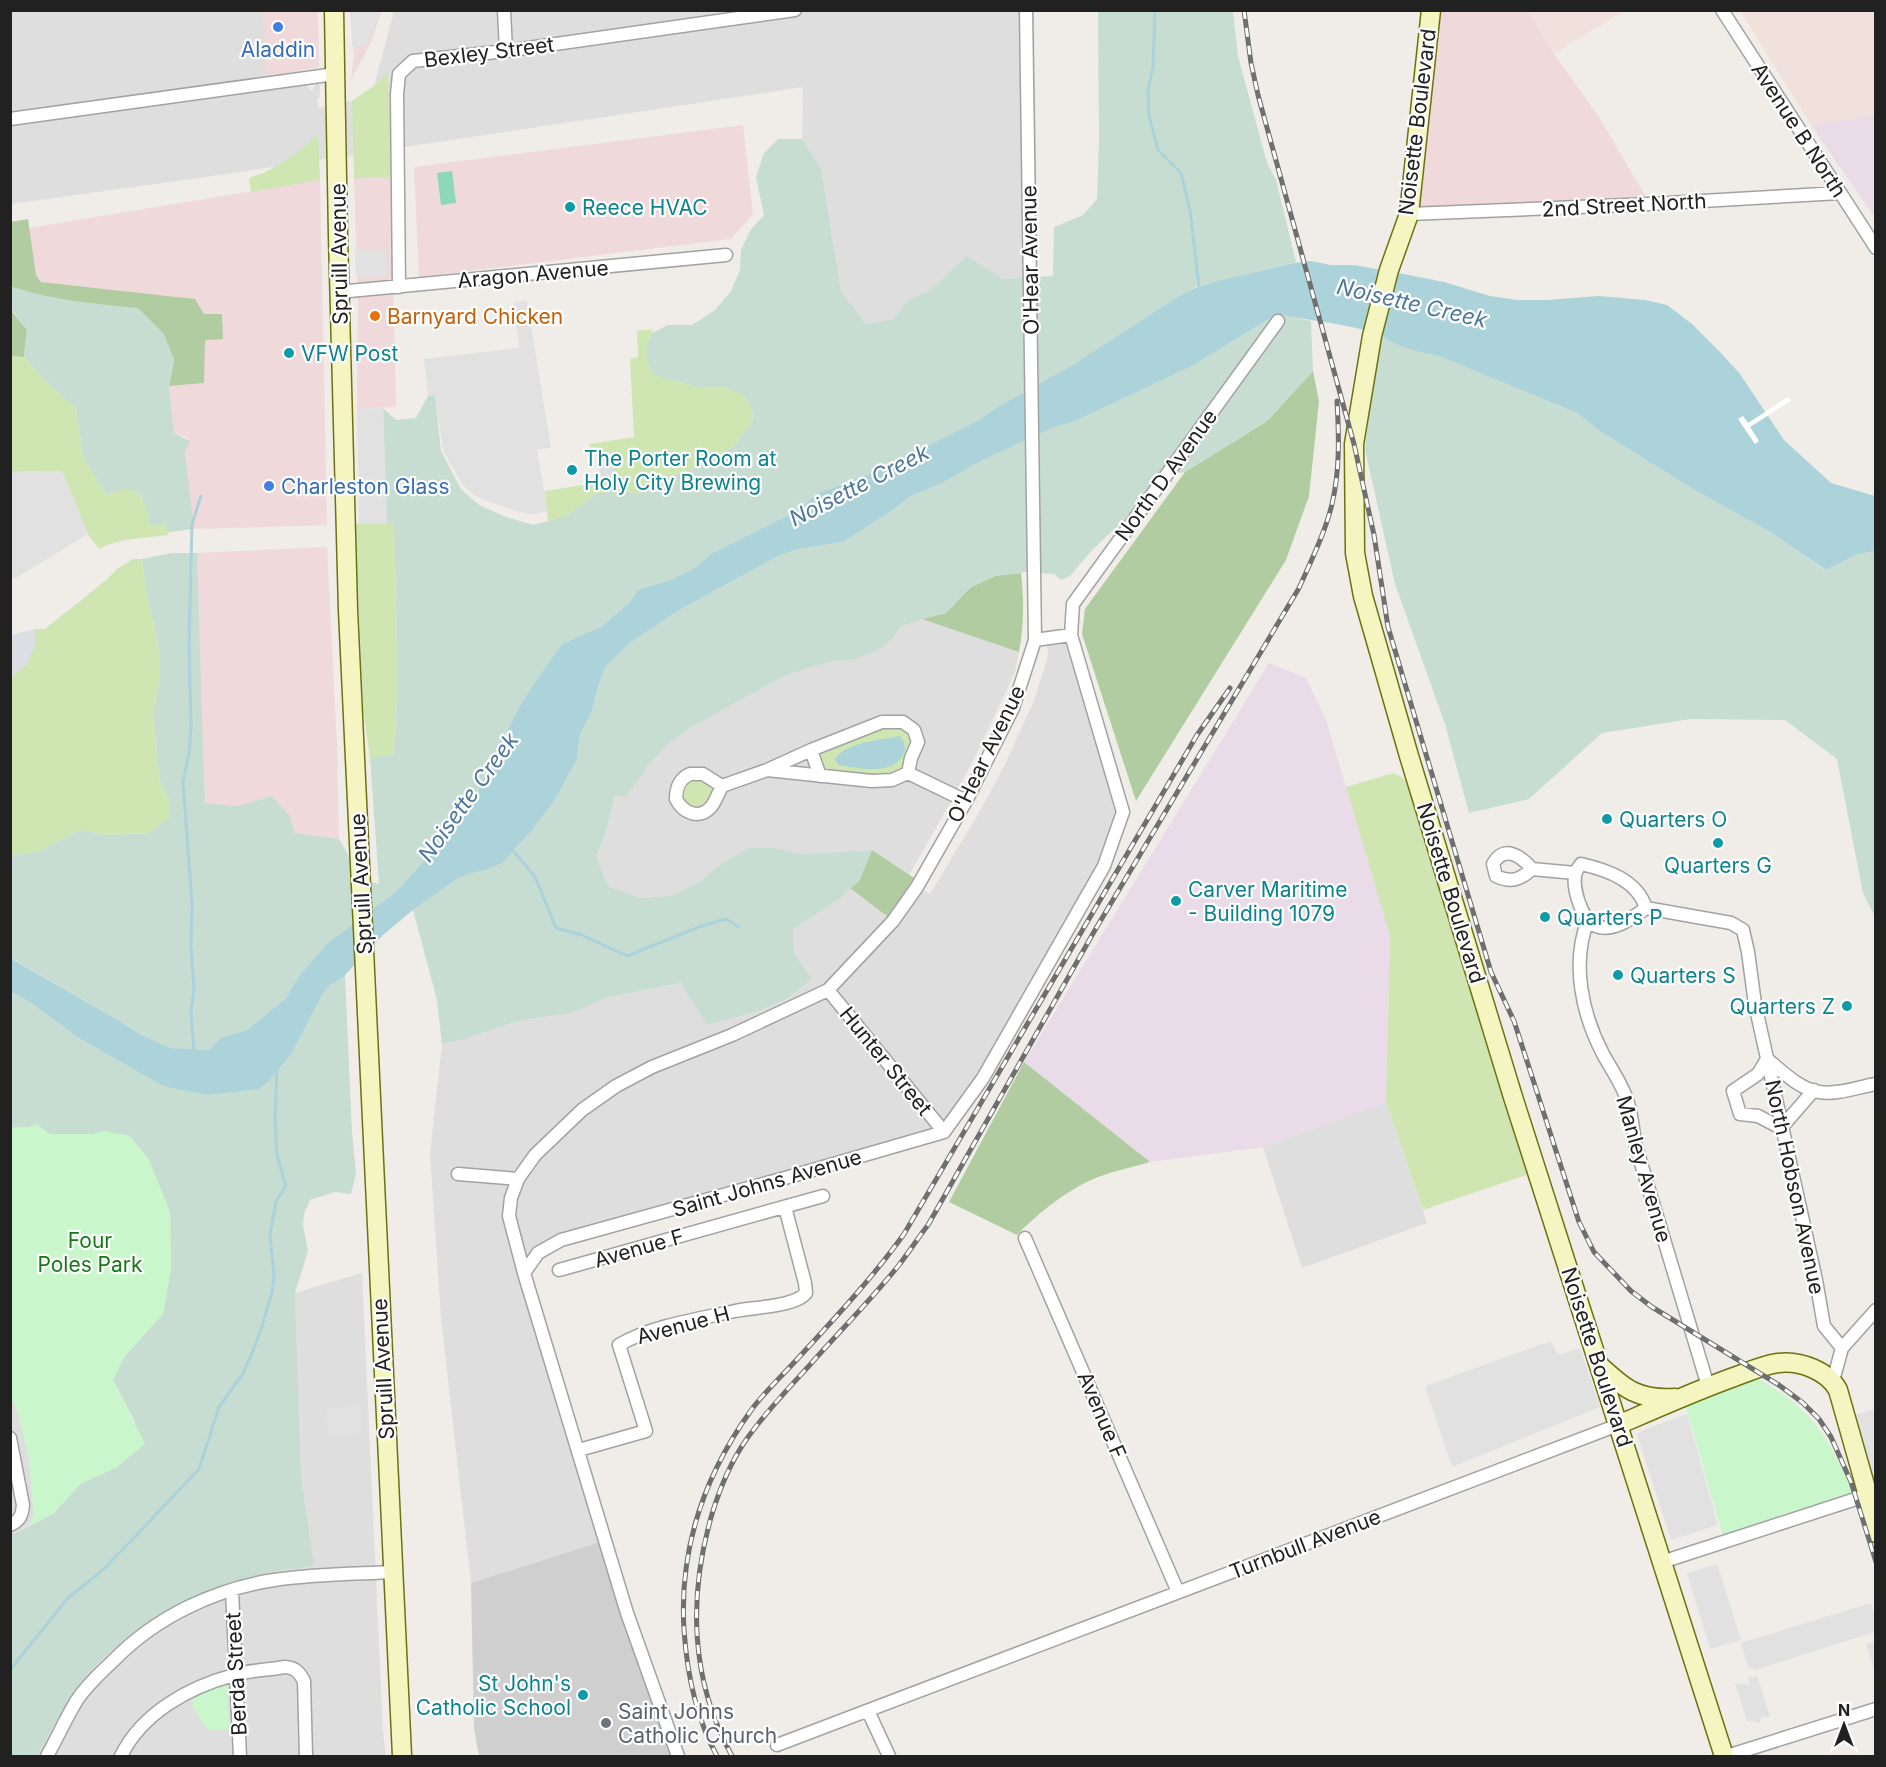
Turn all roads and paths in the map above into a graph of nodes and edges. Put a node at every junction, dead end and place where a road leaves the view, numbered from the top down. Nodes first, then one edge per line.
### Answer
1 (334, 10) edge
2 (504, 10) edge
3 (795, 10) edge
4 (1026, 10) edge
5 (1431, 10) edge
6 (1722, 10) edge
7 (766, 13) edge
8 (506, 51) junction
9 (335, 74) junction
10 (10, 119) edge
11 (1840, 193) junction
12 (1409, 214) junction
13 (1875, 249) edge
14 (726, 255) dead end
15 (399, 287) junction
16 (339, 292) junction
17 (1278, 321) dead end
18 (1071, 635) junction
19 (1035, 640) junction
20 (811, 750) junction
21 (767, 770) junction
22 (908, 773) junction
23 (820, 776) junction
24 (722, 786) dead end
25 (966, 801) junction
26 (1532, 869) dead end
27 (1575, 873) junction
28 (1646, 908) junction
29 (1588, 920) junction
30 (828, 990) junction
31 (1767, 1059) junction
32 (1875, 1084) edge
33 (1814, 1090) junction
34 (1781, 1128) junction
35 (944, 1132) junction
36 (458, 1174) dead end
37 (518, 1179) junction
38 (824, 1196) dead end
39 (785, 1206) junction
40 (1025, 1238) dead end
41 (559, 1270) dead end
42 (524, 1273) junction
43 (1875, 1310) edge
44 (1842, 1347) junction
45 (1599, 1364) junction
46 (1833, 1381) junction
47 (1708, 1386) junction
48 (1680, 1398) junction
49 (1618, 1425) junction
50 (10, 1438) edge
51 (579, 1450) junction
52 (12, 1456) edge
53 (1868, 1495) junction
54 (15, 1522) edge
55 (1874, 1527) edge
56 (1662, 1562) junction
57 (393, 1572) junction
58 (232, 1591) junction
59 (1178, 1592) junction
60 (236, 1674) junction
61 (1875, 1709) edge
62 (868, 1711) junction
63 (777, 1745) dead end
64 (47, 1756) edge
65 (121, 1756) edge
66 (240, 1756) edge
67 (306, 1756) edge
68 (402, 1756) edge
69 (678, 1756) edge
70 (889, 1756) edge
71 (1725, 1756) edge

1 - 9 street, Spruill Avenue
2 - 8 street
3 - 7 street, Bexley Street
4 - 19 street, O'Hear Avenue
5 - 12 street, Noisette Boulevard
6 - 11 street, Avenue B North
7 - 8 street, Bexley Street
8 - 15 street, Bexley Street
9 - 10 street
9 - 16 street, Spruill Avenue
11 - 12 street, 2nd Street North
11 - 13 street, Avenue B North
12 - 45 street, Noisette Boulevard
14 - 15 street, Aragon Avenue
15 - 16 street, Aragon Avenue
16 - 57 street, Spruill Avenue
17 - 18 street, North D Avenue
18 - 19 street
18 - 35 street
19 - 25 street, O'Hear Avenue
20 - 21 street
20 - 22 street
20 - 23 street
21 - 23 street
21 - 24 street
22 - 23 street
22 - 25 street
25 - 30 street, O'Hear Avenue
26 - 27 street
27 - 28 street
27 - 29 street
28 - 29 street
28 - 31 street, North Hobson Avenue
29 - 47 street, Manley Avenue
30 - 35 street, Hunter Street
30 - 37 street, O'Hear Avenue
31 - 33 street
31 - 34 street, North Hobson Avenue
31 - 34 street
32 - 33 street
33 - 34 street
34 - 44 street, North Hobson Avenue
35 - 42 street, Saint Johns Avenue
36 - 37 street
37 - 42 street, O'Hear Avenue
38 - 39 street, Avenue F
39 - 41 street, Avenue F
39 - 51 street, Avenue H
40 - 59 street, Avenue F
42 - 51 street
43 - 44 street
44 - 46 street
45 - 48 street
45 - 49 street, Noisette Boulevard
46 - 47 street, Turnbull Avenue
46 - 53 street
47 - 48 street, Turnbull Avenue
48 - 49 street, Turnbull Avenue
49 - 56 street, Noisette Boulevard
49 - 59 street, Turnbull Avenue
50 - 52 street
51 - 69 street
52 - 54 street
53 - 55 street
53 - 56 street
56 - 71 street, Noisette Boulevard
57 - 58 street
57 - 68 street, Spruill Avenue
58 - 60 street, Berda Street
58 - 64 street
59 - 62 street, Turnbull Avenue
60 - 65 street
60 - 66 street, Berda Street
60 - 67 street
61 - 71 street
62 - 63 street, Turnbull Avenue
62 - 70 street

